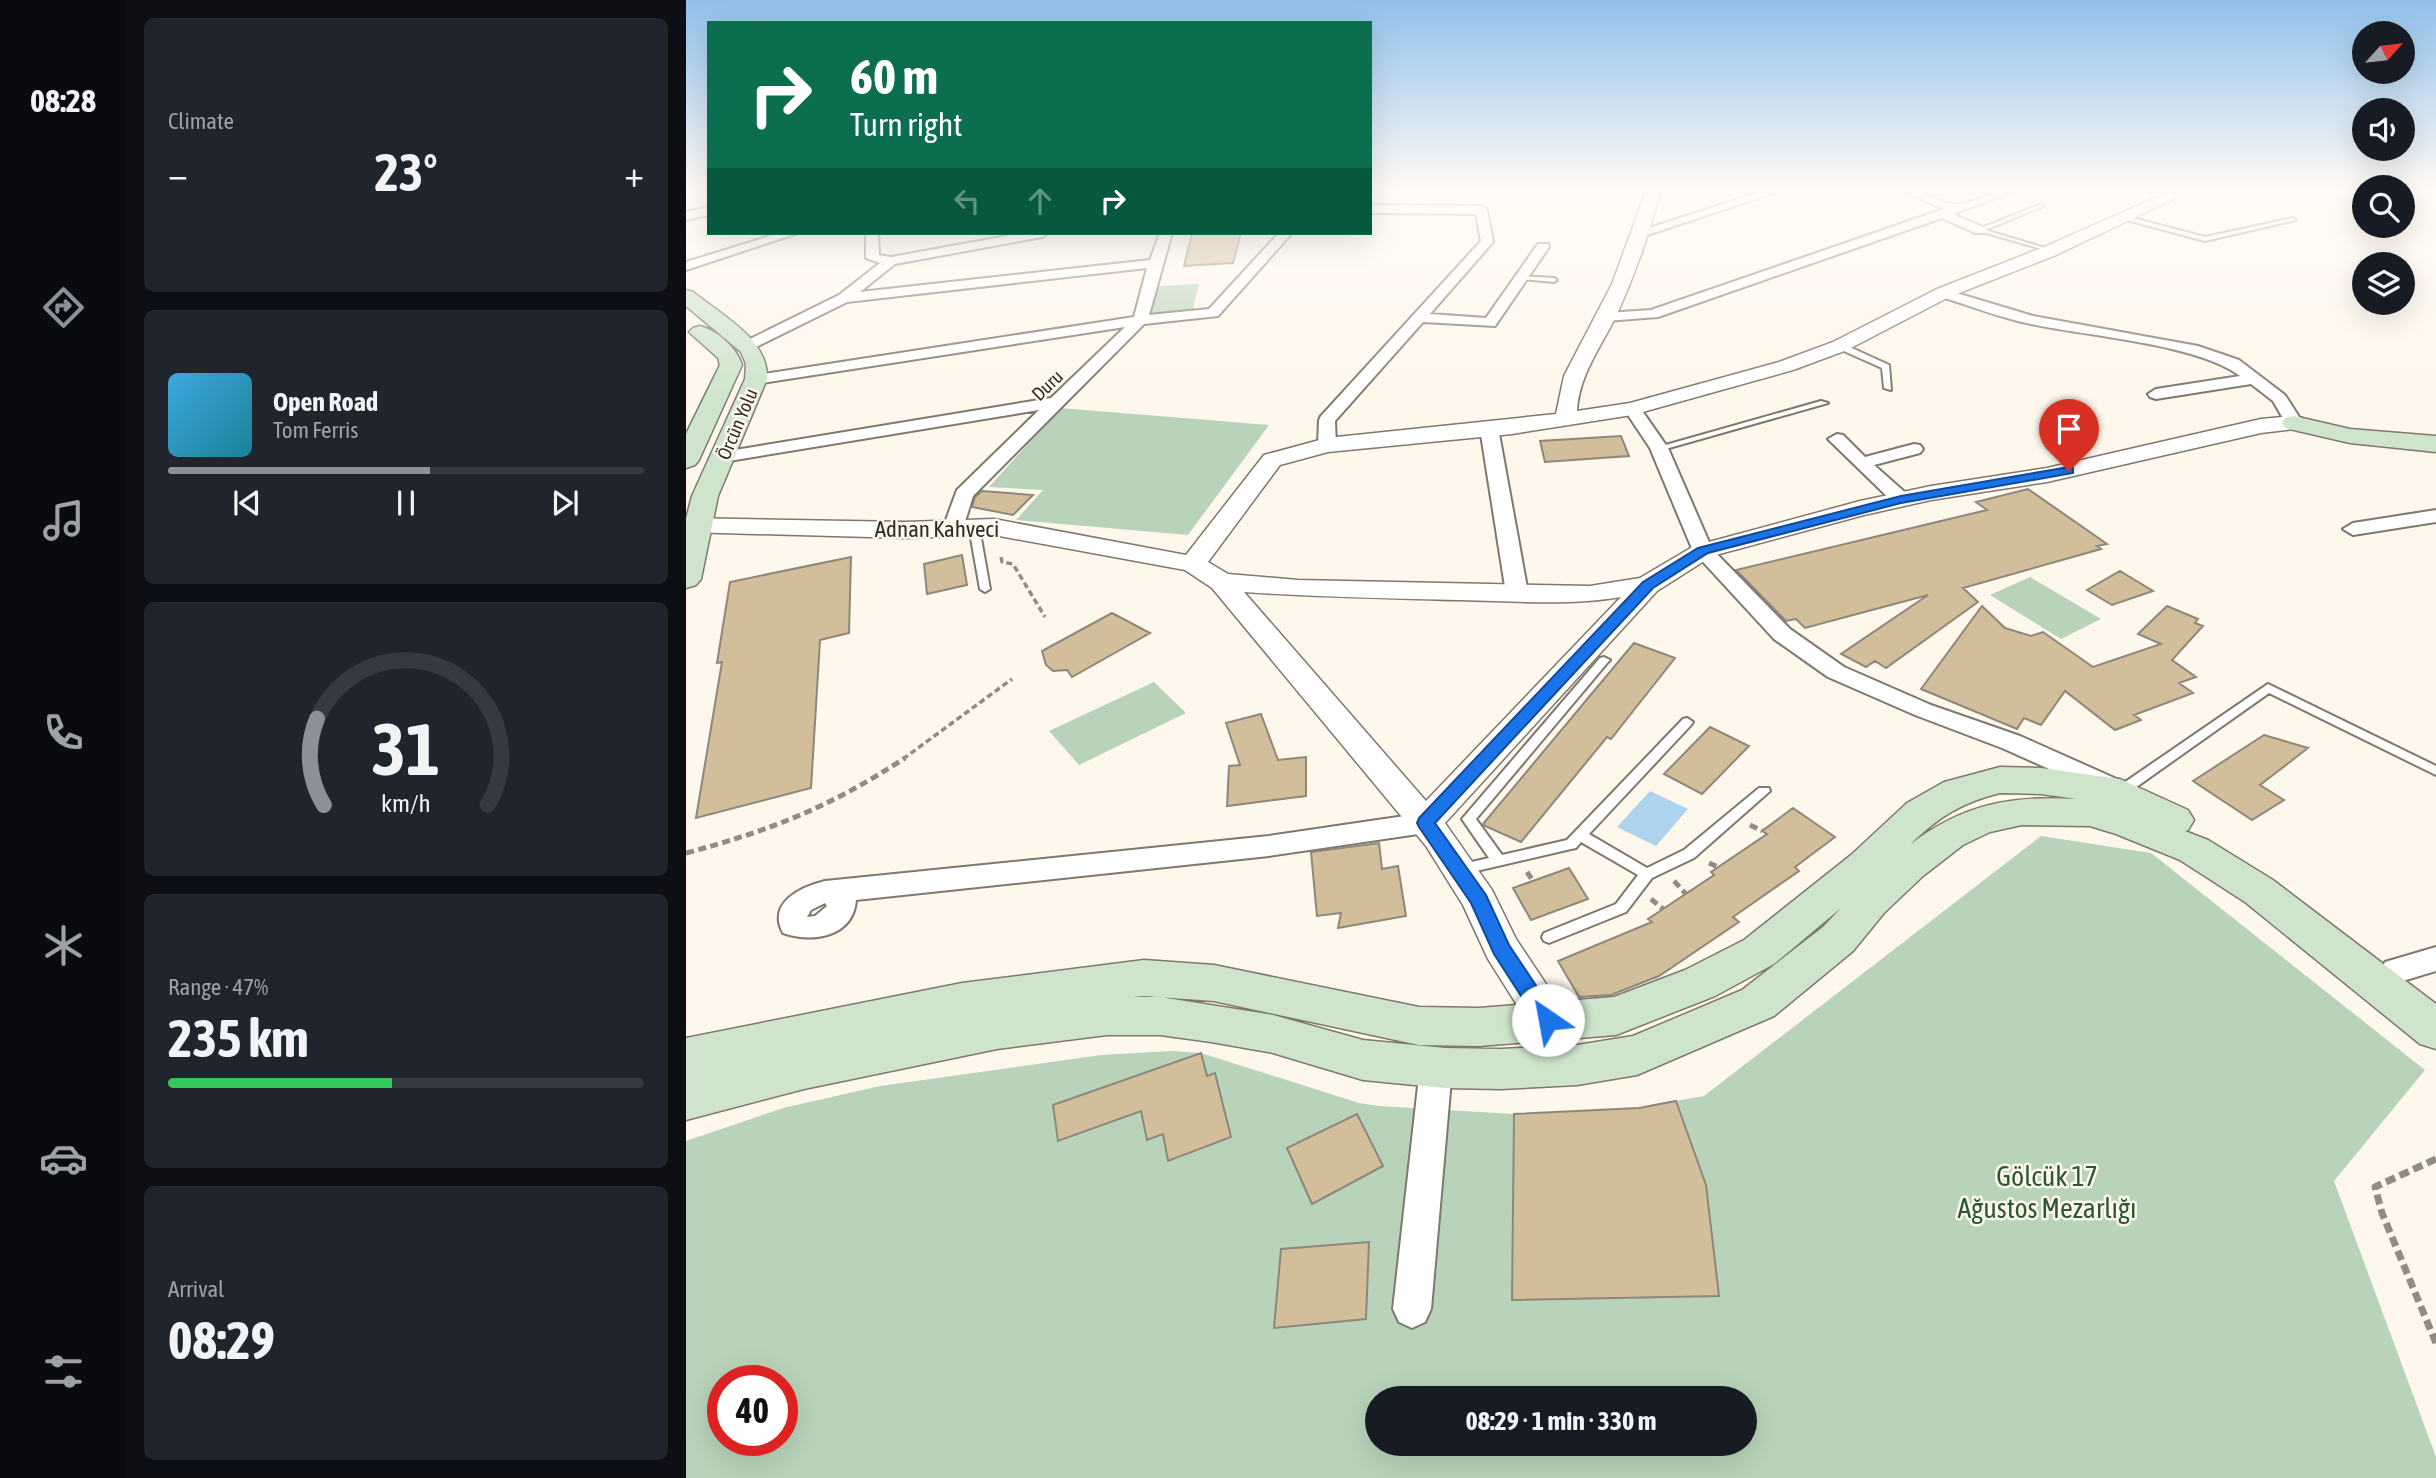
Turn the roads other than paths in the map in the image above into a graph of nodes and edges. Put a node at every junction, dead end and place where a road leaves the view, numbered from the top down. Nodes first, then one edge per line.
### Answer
1 (715, 257) edge
2 (873, 257) edge
3 (913, 257) edge
4 (1157, 257) edge
5 (1264, 257) edge
6 (1474, 257) edge
7 (1536, 257) edge
8 (1632, 257) edge
9 (1814, 257) edge
10 (2035, 257) edge
11 (891, 261) junction
12 (1155, 262) junction
13 (686, 266) edge
14 (1522, 277) junction
15 (1554, 280) dead end
16 (1942, 293) junction
17 (686, 296) edge
18 (844, 298) junction
19 (1420, 317) junction
20 (1606, 317) junction
21 (1140, 320) junction
22 (686, 321) edge
23 (747, 346) junction
24 (1840, 346) junction
25 (756, 379) junction
26 (2254, 379) junction
27 (1888, 388) dead end
28 (2155, 394) dead end
29 (1054, 403) junction
30 (1824, 403) dead end
31 (1632, 409) junction
32 (1566, 419) junction
33 (2294, 423) junction
34 (1489, 428) junction
35 (1837, 439) dead end
36 (2436, 444) edge
37 (1327, 445) junction
38 (1659, 449) junction
39 (1914, 449) dead end
40 (723, 457) junction
41 (686, 460) edge
42 (1861, 463) junction
43 (1901, 499) junction
44 (2436, 516) edge
45 (692, 525) edge
46 (974, 527) junction
47 (2353, 529) dead end
48 (1703, 551) junction
49 (1193, 564) junction
50 (686, 579) edge
51 (1221, 582) junction
52 (1648, 585) junction
53 (985, 589) dead end
54 (1517, 593) junction
55 (1604, 660) dead end
56 (1687, 722) dead end
57 (2436, 771) edge
58 (1764, 791) dead end
59 (2120, 792) junction
60 (1425, 823) junction
61 (1580, 835) junction
62 (1499, 861) junction
63 (1459, 870) junction
64 (1647, 874) junction
65 (833, 892) dead end
66 (1549, 937) dead end
67 (2436, 959) edge
68 (2396, 971) junction
69 (2436, 1001) edge
70 (1548, 1020) junction
71 (2436, 1030) edge
72 (686, 1058) edge
73 (1436, 1068) junction
74 (686, 1099) edge
75 (1412, 1309) dead end

1 - 13 street
2 - 11 street
3 - 11 street
4 - 12 street
5 - 21 street
6 - 19 street
7 - 14 street
8 - 20 street
9 - 20 street
10 - 16 street
11 - 18 street
12 - 18 street
12 - 21 street
14 - 15 lane
14 - 19 street
16 - 24 street
16 - 26 street
17 - 23 main road
18 - 23 street
19 - 37 street
20 - 32 street
21 - 25 street
21 - 29 street, Duru
22 - 41 main road, Örcün Yolu
23 - 25 main road, Örcün Yolu
24 - 27 lane
24 - 31 street
25 - 40 main road, Örcün Yolu
26 - 28 street
26 - 33 street
29 - 40 street
29 - 46 street, Duru
30 - 38 lane
31 - 32 street
31 - 38 street
32 - 34 street
33 - 36 main road
33 - 43 street
34 - 37 street
34 - 54 street
35 - 42 street
37 - 49 street
38 - 48 street
39 - 42 street
40 - 45 main road, Örcün Yolu
42 - 43 street
43 - 48 street
44 - 47 street
45 - 46 street, Adnan Kahveci
45 - 50 main road, Örcün Yolu
46 - 49 street, Adnan Kahveci
46 - 53 lane
48 - 52 street
48 - 59 street
49 - 51 street, Adnan Kahveci
51 - 54 street
51 - 60 street
52 - 54 street
52 - 60 street
55 - 62 lane
56 - 61 lane
57 - 59 lane
58 - 64 lane
59 - 68 main road
59 - 70 main road
60 - 63 street
60 - 65 street
61 - 62 lane
61 - 64 lane
62 - 63 lane
63 - 70 street
64 - 66 lane
67 - 68 street
68 - 69 main road
70 - 72 main road
71 - 73 main road
73 - 74 main road
73 - 75 street

